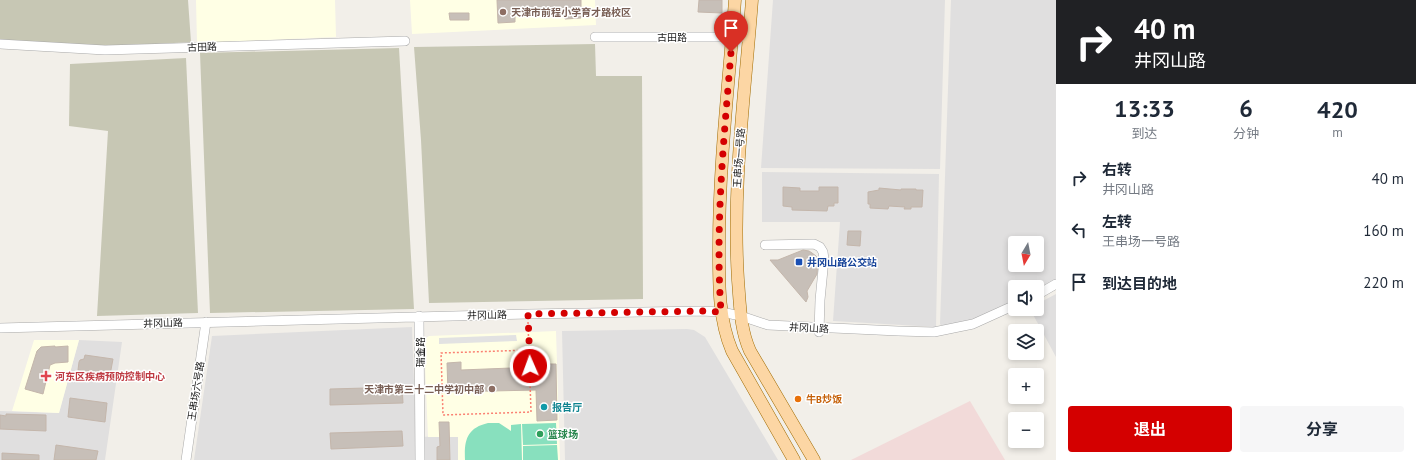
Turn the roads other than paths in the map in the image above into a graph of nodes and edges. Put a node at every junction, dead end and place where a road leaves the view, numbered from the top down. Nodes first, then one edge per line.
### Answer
1 (735, 0) edge
2 (752, 0) edge
3 (732, 36) junction
4 (595, 37) dead end
5 (749, 37) junction
6 (405, 41) dead end
7 (0, 44) edge
8 (765, 245) dead end
9 (1056, 284) edge
10 (739, 285) dead end
11 (1056, 288) edge
12 (1044, 292) edge
13 (1044, 293) edge
14 (1008, 308) edge
15 (1008, 312) edge
16 (722, 314) junction
17 (419, 318) junction
18 (741, 319) junction
19 (206, 324) junction
20 (0, 328) edge
21 (819, 330) junction
22 (0, 332) edge
23 (186, 460) edge
24 (420, 460) edge
25 (795, 460) edge
26 (815, 460) edge

1 - 3 main road, 王串场一号路
2 - 5 main road, 王串场一号路
3 - 4 street, 古田路
3 - 5 street, 古田路
3 - 16 main road, 王串场一号路
5 - 18 main road, 王串场一号路
6 - 7 street, 古田路
8 - 21 street
9 - 12 street
10 - 18 main road, 王串场一号路
11 - 13 street
14 - 21 street, 井冈山路
15 - 21 street, 井冈山路
16 - 17 street, 井冈山路
16 - 17 street, 井冈山路
16 - 18 street, 井冈山路
16 - 25 main road, 王串场一号路
17 - 19 street, 井冈山路
17 - 24 street, 瑞金路
18 - 21 street, 井冈山路
18 - 26 main road, 王串场一号路
19 - 20 street, 井冈山路
19 - 22 street, 井冈山路
19 - 23 street, 王串场六号路

